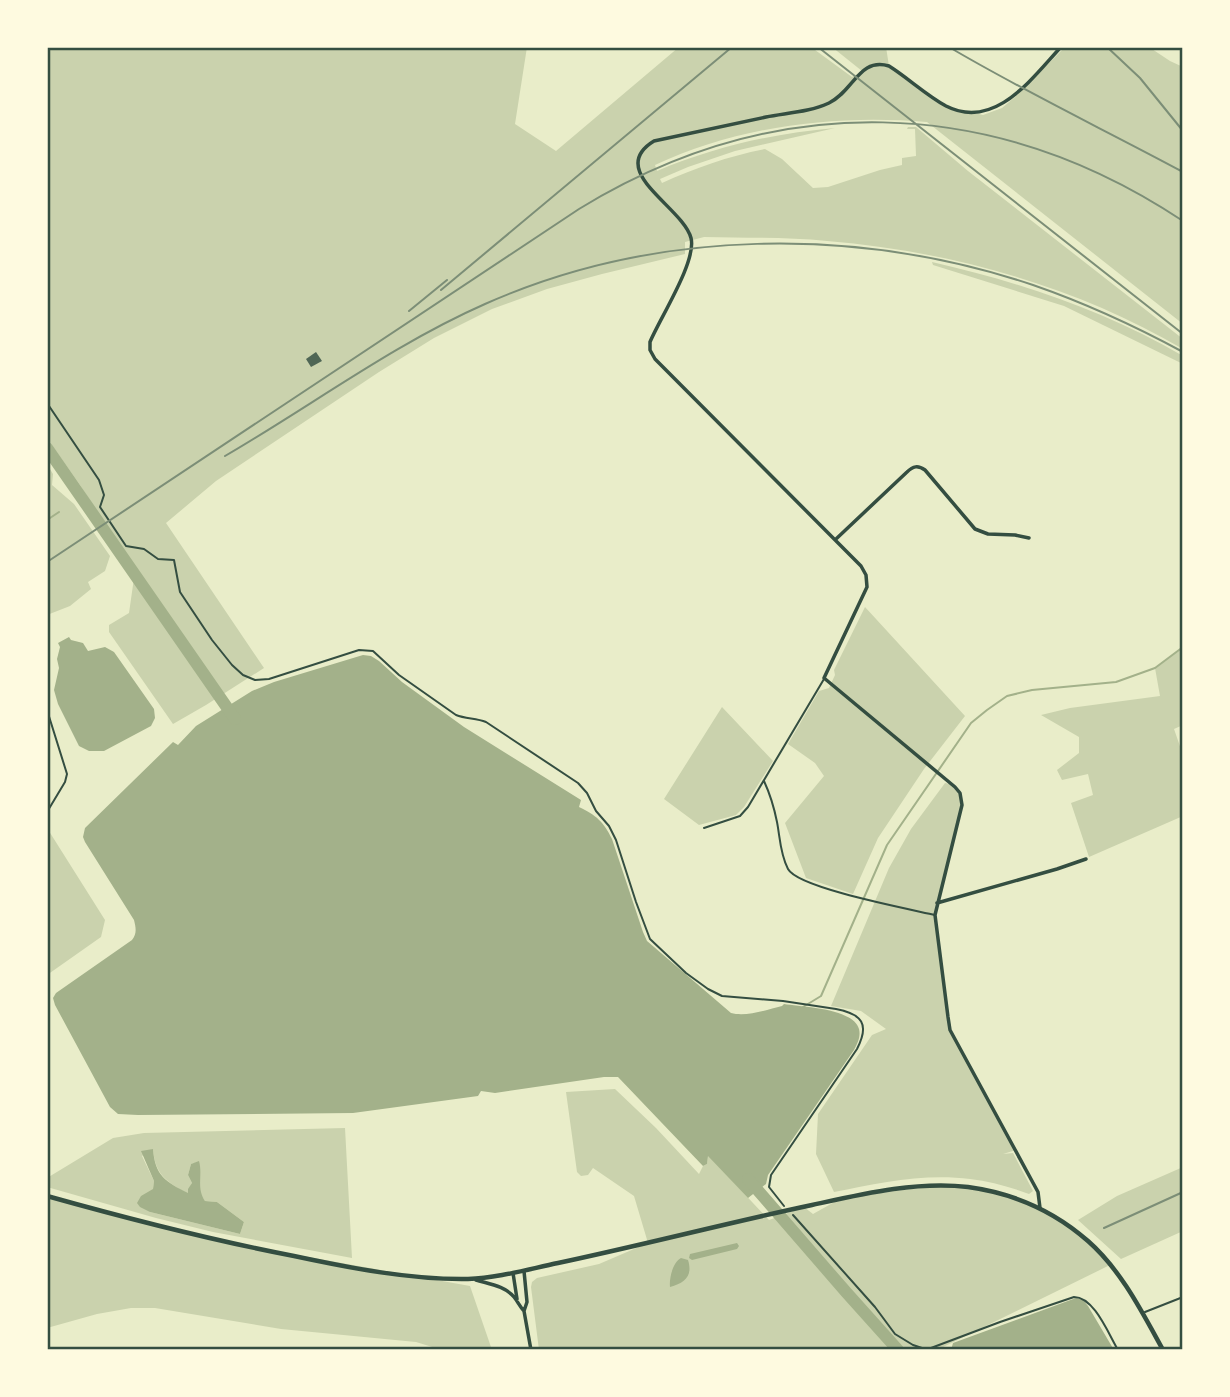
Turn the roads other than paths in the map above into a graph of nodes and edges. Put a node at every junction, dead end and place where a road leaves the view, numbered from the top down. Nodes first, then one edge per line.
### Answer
1 (1061, 47) edge
2 (1029, 538) dead end
3 (835, 540) junction
4 (824, 678) junction
5 (764, 781) junction
6 (704, 828) dead end
7 (1086, 859) dead end
8 (937, 903) junction
9 (934, 915) junction
10 (47, 1196) edge
11 (1040, 1208) junction
12 (523, 1271) junction
13 (513, 1273) junction
14 (471, 1279) junction
15 (1183, 1297) edge
16 (517, 1302) junction
17 (524, 1311) junction
18 (1143, 1313) junction
19 (531, 1350) edge
20 (1163, 1350) edge

1 - 3 street
2 - 3 street
3 - 4 street
4 - 5 lane
4 - 8 street
5 - 6 lane
5 - 9 lane
7 - 8 street
8 - 9 street
9 - 11 street
10 - 14 main road
11 - 12 main road
11 - 18 main road
12 - 13 main road
12 - 17 street
13 - 14 main road
13 - 16 street
14 - 16 street
15 - 18 lane
16 - 17 street
17 - 19 street
18 - 20 main road

